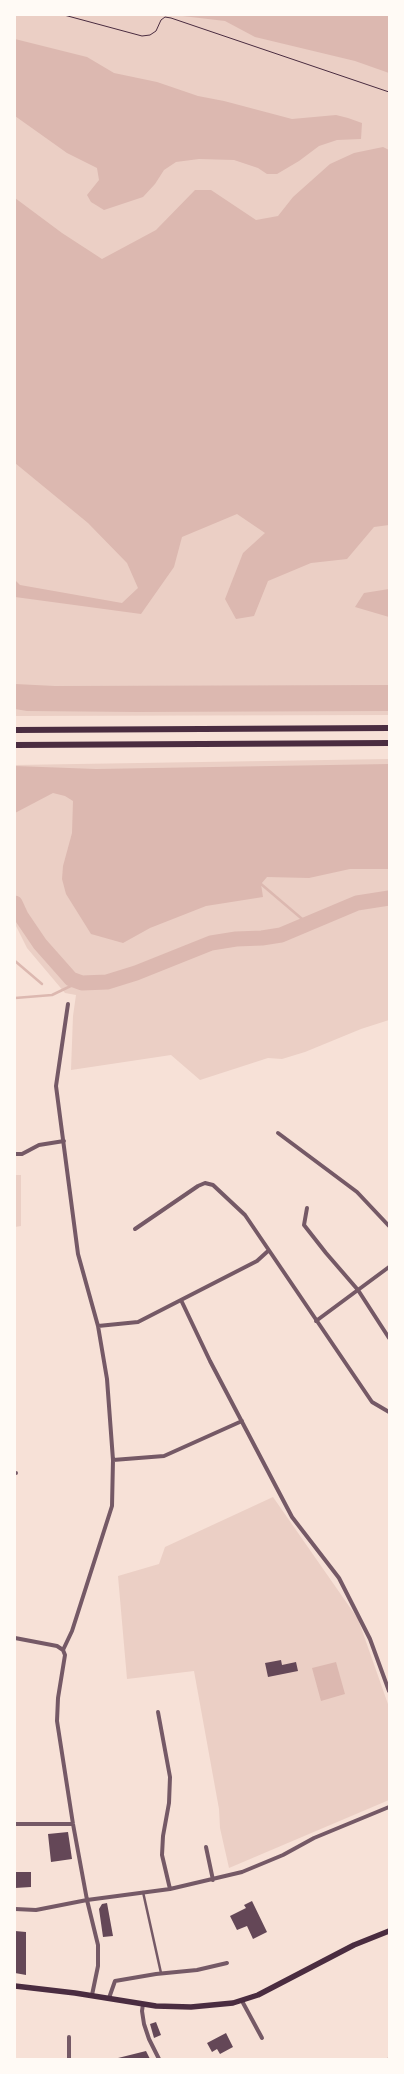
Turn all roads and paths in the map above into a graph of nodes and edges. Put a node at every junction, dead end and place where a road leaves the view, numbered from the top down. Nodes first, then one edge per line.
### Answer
1 (64, 15) edge
2 (389, 92) edge
3 (389, 728) edge
4 (15, 730) edge
5 (389, 743) edge
6 (15, 745) edge
7 (68, 1004) dead end
8 (278, 1133) dead end
9 (64, 1141) junction
10 (15, 1154) edge
11 (307, 1208) dead end
12 (389, 1226) edge
13 (135, 1229) dead end
14 (268, 1251) junction
15 (389, 1267) edge
16 (358, 1290) junction
17 (181, 1300) junction
18 (316, 1321) junction
19 (98, 1326) junction
20 (389, 1338) edge
21 (389, 1412) edge
22 (242, 1421) junction
23 (113, 1460) junction
24 (15, 1638) edge
25 (63, 1650) junction
26 (389, 1691) edge
27 (158, 1712) dead end
28 (389, 1807) edge
29 (15, 1824) edge
30 (73, 1824) junction
31 (206, 1847) dead end
32 (213, 1880) junction
33 (170, 1888) junction
34 (143, 1892) junction
35 (87, 1900) junction
36 (15, 1909) edge
37 (389, 1931) edge
38 (228, 1963) dead end
39 (161, 1974) junction
40 (15, 1986) edge
41 (92, 1995) junction
42 (109, 1998) junction
43 (242, 2001) junction
44 (143, 2004) junction
45 (69, 2038) dead end
46 (262, 2038) dead end
47 (69, 2059) edge
48 (159, 2059) edge

1 - 2 path
3 - 4 highway
5 - 6 highway
7 - 9 street
8 - 12 street
9 - 10 street
9 - 19 street
11 - 16 street
13 - 14 street
14 - 17 street
14 - 18 street
15 - 16 street
16 - 18 street
16 - 20 street
17 - 19 street
17 - 22 street
18 - 21 street
19 - 23 street
22 - 23 street
22 - 26 street
23 - 25 street
24 - 25 street
25 - 30 street
27 - 33 street
28 - 32 street
29 - 30 street
30 - 35 street
31 - 32 street
32 - 33 street
33 - 34 street
34 - 35 street
34 - 39 street
35 - 36 street
35 - 41 street
37 - 43 main road
38 - 39 street
39 - 42 street
40 - 41 main road
41 - 42 main road
42 - 44 main road
43 - 44 main road
43 - 46 street
44 - 48 street
45 - 47 street

